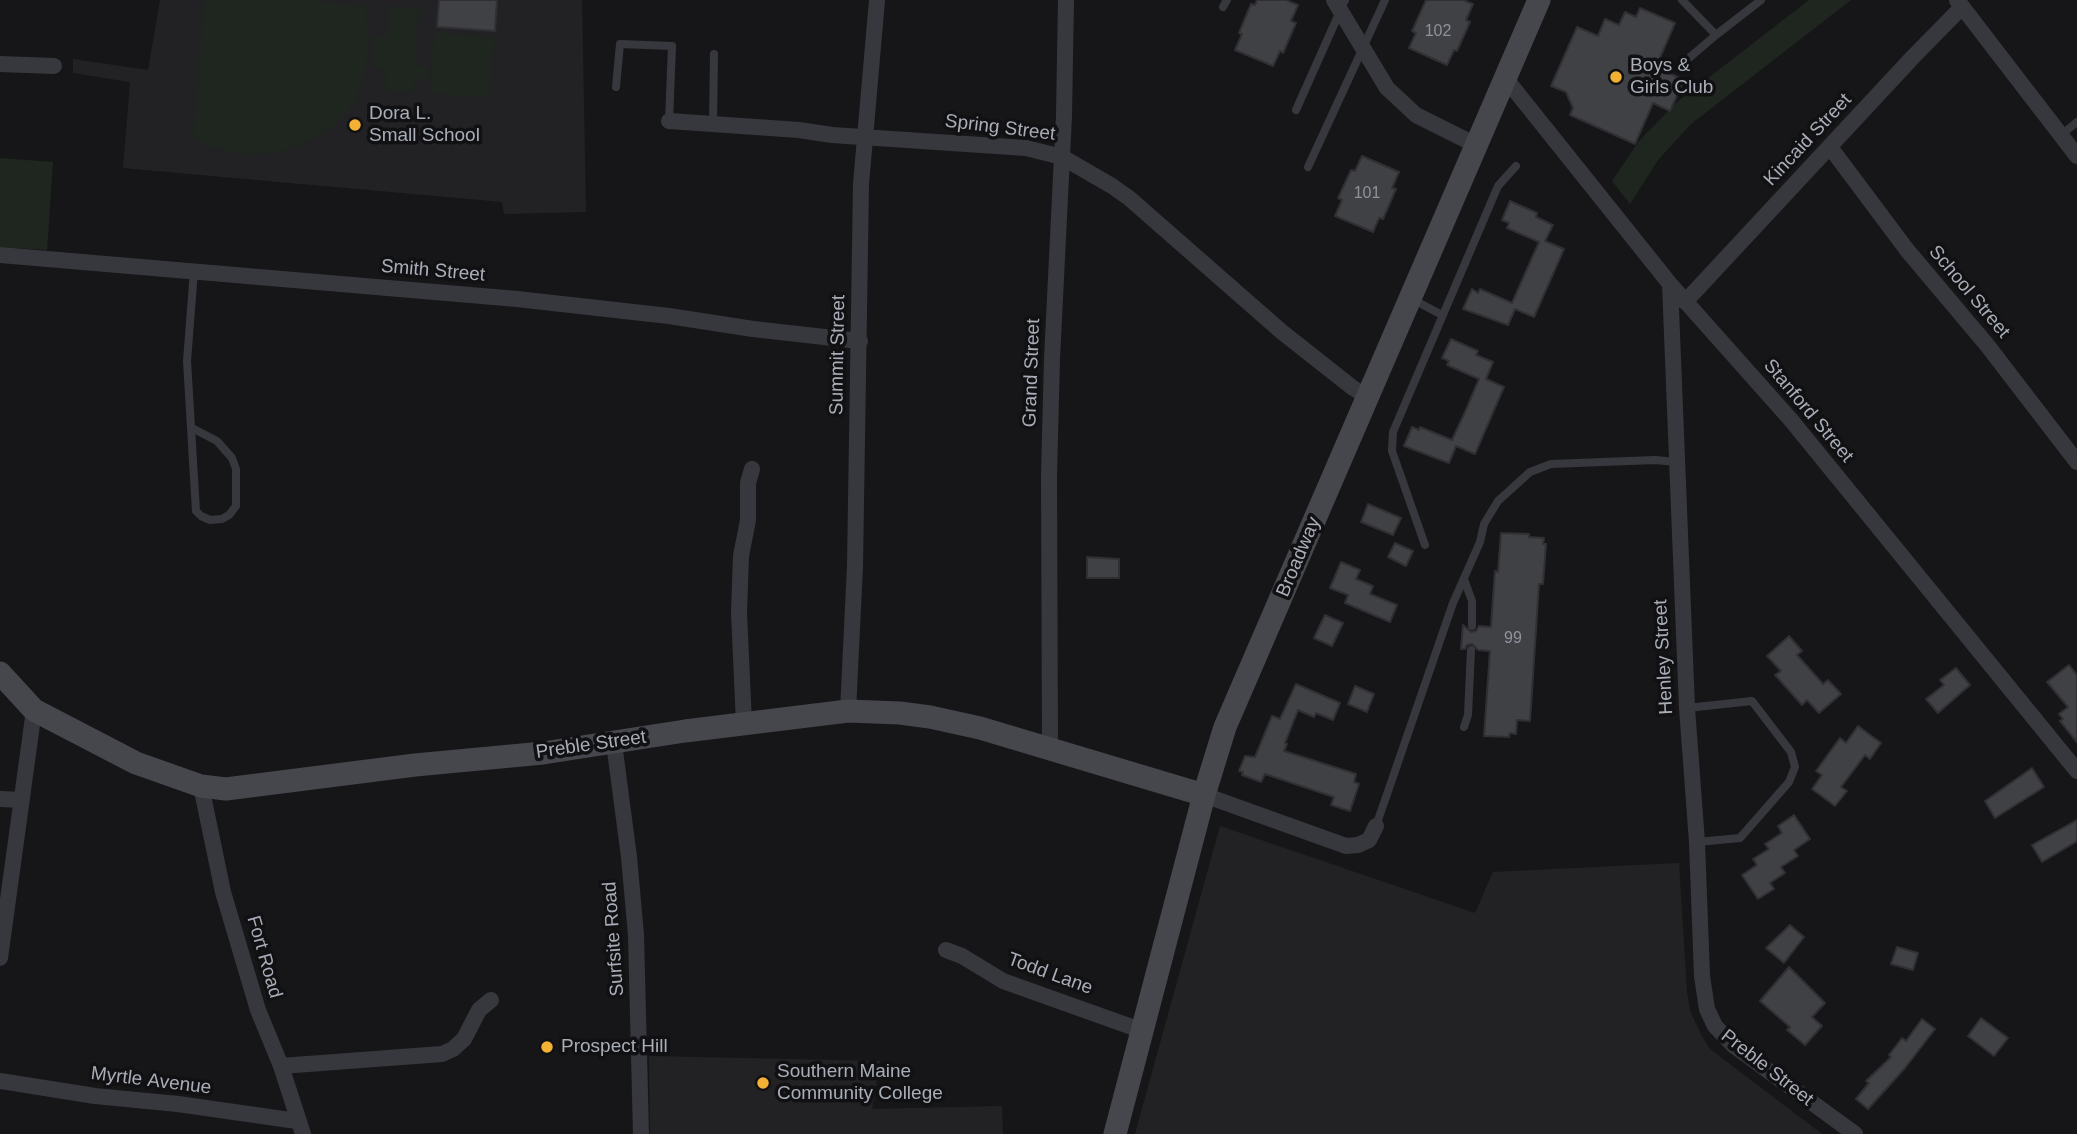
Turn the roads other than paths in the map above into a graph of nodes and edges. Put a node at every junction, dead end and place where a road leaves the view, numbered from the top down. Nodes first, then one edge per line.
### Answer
1 (877, 0) edge
2 (1066, 0) edge
3 (1385, 0) edge
4 (1539, 0) edge
5 (1684, 0) edge
6 (1761, 0) edge
7 (1340, 4) edge
8 (1959, 4) edge
9 (1716, 35) junction
10 (1362, 49) junction
11 (714, 54) dead end
12 (0, 64) edge
13 (1682, 64) dead end
14 (54, 66) dead end
15 (1506, 79) junction
16 (616, 87) dead end
17 (1296, 110) dead end
18 (669, 121) joint
19 (2077, 122) edge
20 (712, 124) junction
21 (2061, 135) junction
22 (865, 137) junction
23 (1476, 145) junction
24 (1830, 147) junction
25 (2077, 156) edge
26 (1062, 157) junction
27 (1517, 166) dead end
28 (1308, 167) dead end
29 (0, 255) edge
30 (194, 271) junction
31 (1670, 284) junction
32 (1412, 299) junction
33 (1685, 302) junction
34 (1442, 315) junction
35 (860, 341) junction
36 (1368, 397) junction
37 (192, 428) junction
38 (2077, 462) edge
39 (1678, 463) junction
40 (752, 469) dead end
41 (1425, 545) dead end
42 (1464, 579) junction
43 (1472, 626) dead end
44 (1471, 649) dead end
45 (0, 673) edge
46 (1687, 708) junction
47 (34, 710) junction
48 (848, 711) junction
49 (744, 724) junction
50 (1464, 727) dead end
51 (614, 743) junction
52 (1050, 748) junction
53 (2077, 771) edge
54 (201, 786) junction
55 (1204, 795) junction
56 (0, 799) edge
57 (22, 800) junction
58 (1376, 826) joint
59 (1697, 842) junction
60 (946, 950) dead end
61 (0, 958) edge
62 (491, 999) dead end
63 (1715, 1026) joint
64 (1143, 1031) junction
65 (281, 1066) junction
66 (0, 1081) edge
67 (300, 1127) edge
68 (641, 1134) edge
69 (1115, 1134) edge
70 (1855, 1134) edge

1 - 22 street, Summit Street
2 - 26 street, Grand Street
3 - 10 lane
4 - 15 street, Broadway
5 - 9 lane
6 - 9 lane
7 - 10 street
7 - 17 lane
8 - 21 street
8 - 24 street, Kincaid Street
9 - 13 lane
10 - 23 street
10 - 28 lane
11 - 20 lane
12 - 14 street
15 - 23 street, Broadway
15 - 31 street, Stanford Street
16 - 18 lane
18 - 20 street, Spring Street
19 - 21 lane
20 - 22 street, Spring Street
21 - 25 street
22 - 26 street, Spring Street
22 - 35 street, Summit Street
23 - 32 street, Broadway
24 - 33 street, Kincaid Street
24 - 38 street, School Street
26 - 36 street, Spring Street
26 - 52 street, Grand Street
27 - 34 lane
29 - 30 street, Smith Street
30 - 35 street, Smith Street
30 - 37 lane
31 - 33 street, Stanford Street
31 - 39 street, Henley Street
32 - 34 lane
32 - 36 street, Broadway
33 - 53 street, Stanford Street
34 - 41 lane
35 - 48 street, Summit Street
36 - 55 street, Broadway
37 - 37 lane
39 - 42 lane
39 - 46 street, Henley Street
40 - 49 street
42 - 43 lane
42 - 58 lane
44 - 50 lane
45 - 47 street, Preble Street
46 - 59 street, Henley Street
46 - 59 lane
47 - 54 street, Preble Street
47 - 57 street
48 - 49 street, Preble Street
48 - 52 street, Preble Street
49 - 51 street, Preble Street
51 - 54 street, Preble Street
51 - 68 street, Surfsite Road
52 - 55 street, Preble Street
54 - 65 street, Fort Road
55 - 58 street
55 - 64 street, Broadway
56 - 57 street
57 - 61 street
59 - 63 street, Henley Street
60 - 64 street, Todd Lane
62 - 65 street
63 - 70 street, Preble Street
64 - 69 street, Broadway
65 - 67 street, Fort Road
66 - 67 street, Myrtle Avenue

